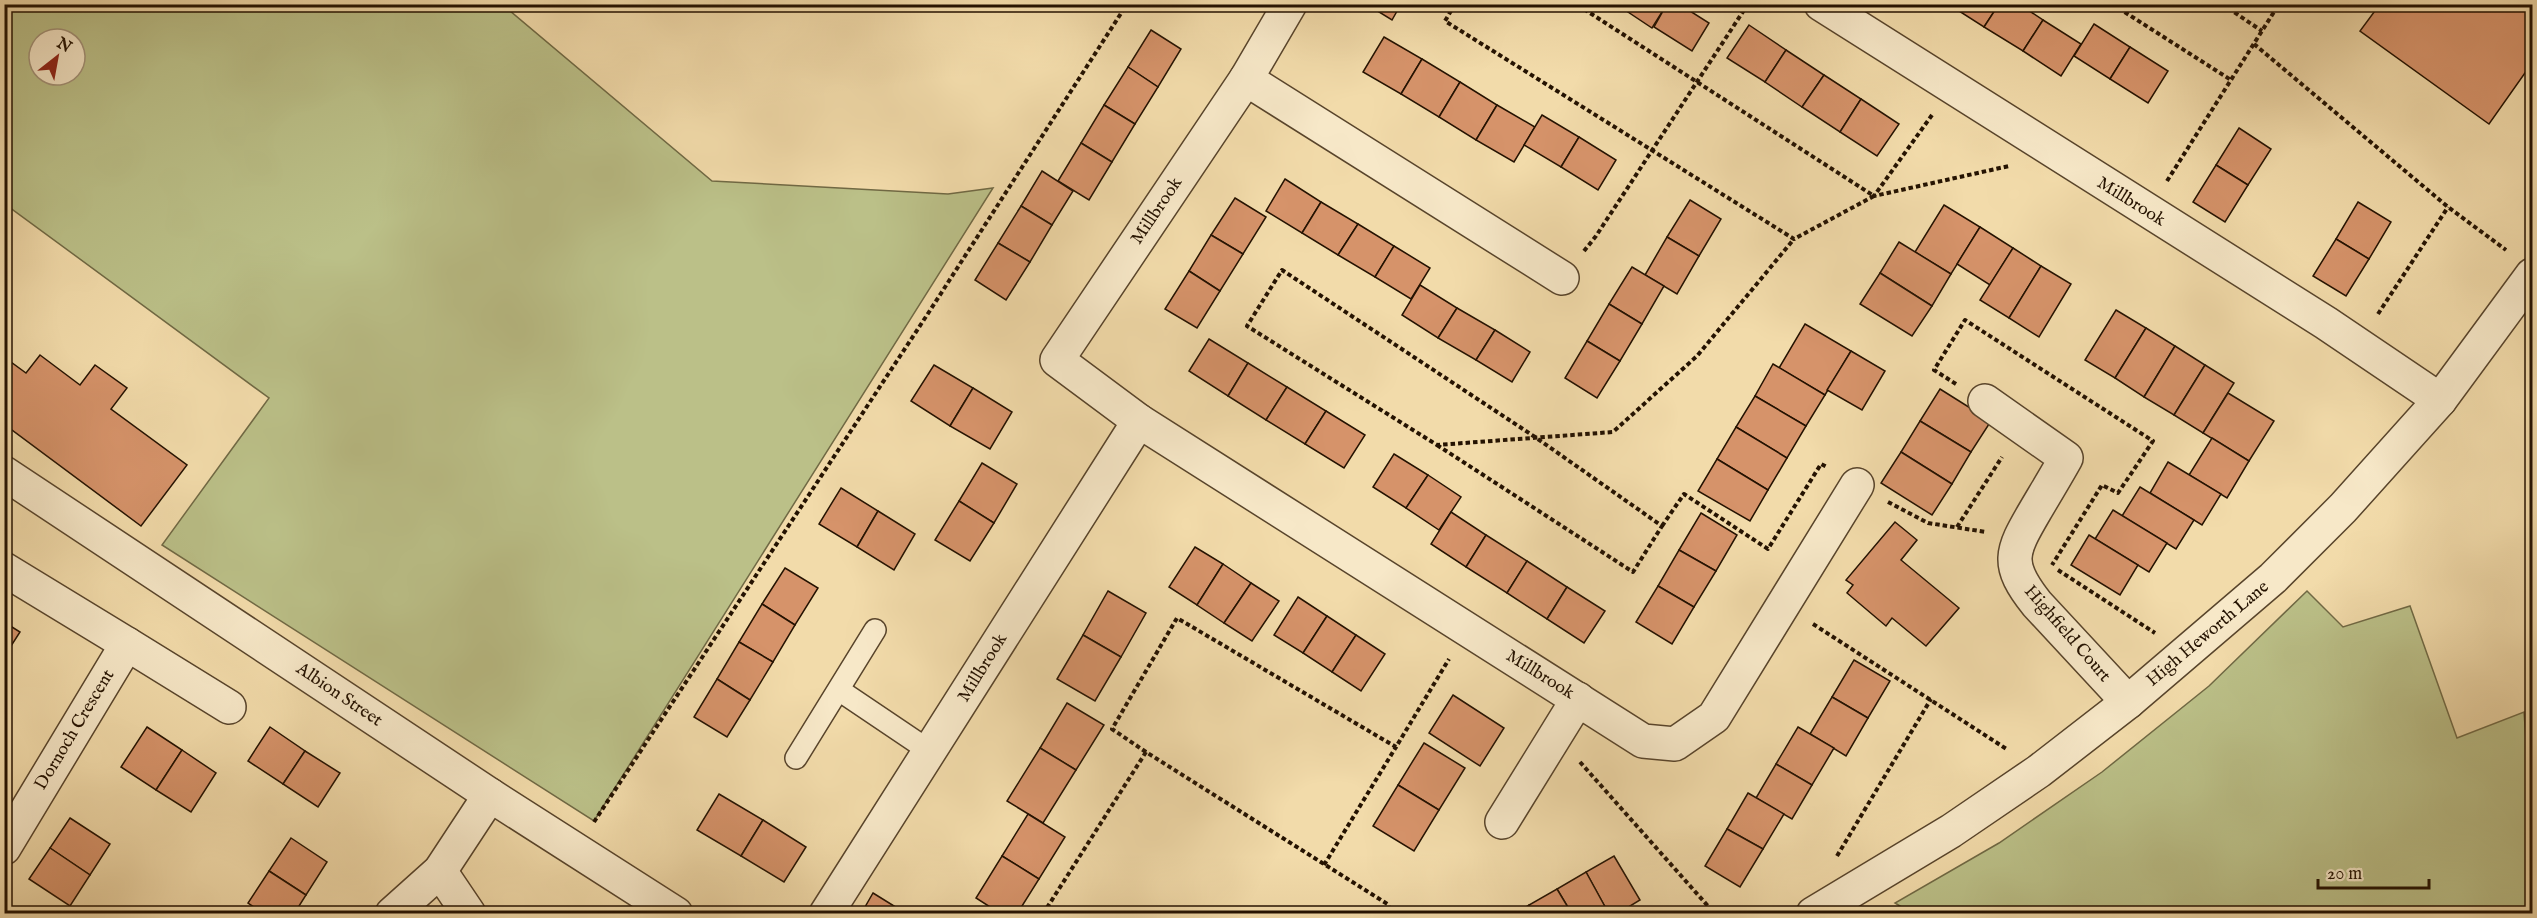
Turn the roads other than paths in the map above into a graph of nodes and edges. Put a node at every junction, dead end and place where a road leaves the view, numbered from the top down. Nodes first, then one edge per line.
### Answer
1 (1290, 4) edge
2 (1821, 4) edge
3 (1246, 80) junction
4 (1563, 278) road end
5 (2525, 282) edge
6 (2440, 400) junction
7 (1985, 401) dead end
8 (1138, 421) junction
9 (4, 473) edge
10 (1857, 485) road end
11 (4, 569) edge
12 (875, 630) dead end
13 (127, 644) junction
14 (839, 690) junction
15 (1578, 699) junction
16 (2128, 702) junction
17 (229, 707) dead end
18 (931, 752) junction
19 (796, 758) dead end
20 (490, 795) junction
21 (1502, 822) dead end
22 (4, 848) edge
23 (440, 871) junction
24 (392, 914) edge
25 (469, 914) edge
26 (676, 914) edge
27 (826, 914) edge
28 (1813, 914) edge

1 - 3 street, Millbrook
2 - 6 street, Millbrook
3 - 4 street
3 - 8 street, Millbrook
5 - 6 street, High Heworth Lane
6 - 16 street, High Heworth Lane
7 - 16 street, Highfield Court
8 - 15 street, Millbrook
8 - 18 street, Millbrook
9 - 20 street, Albion Street
10 - 15 street, Millbrook
11 - 13 street
12 - 14 lane
13 - 17 street
13 - 22 street, Dornoch Crescent
14 - 18 lane
14 - 19 lane
15 - 21 street
16 - 28 street, High Heworth Lane
18 - 27 street, Millbrook
20 - 23 street
20 - 26 street, Albion Street
23 - 24 street
23 - 25 street

